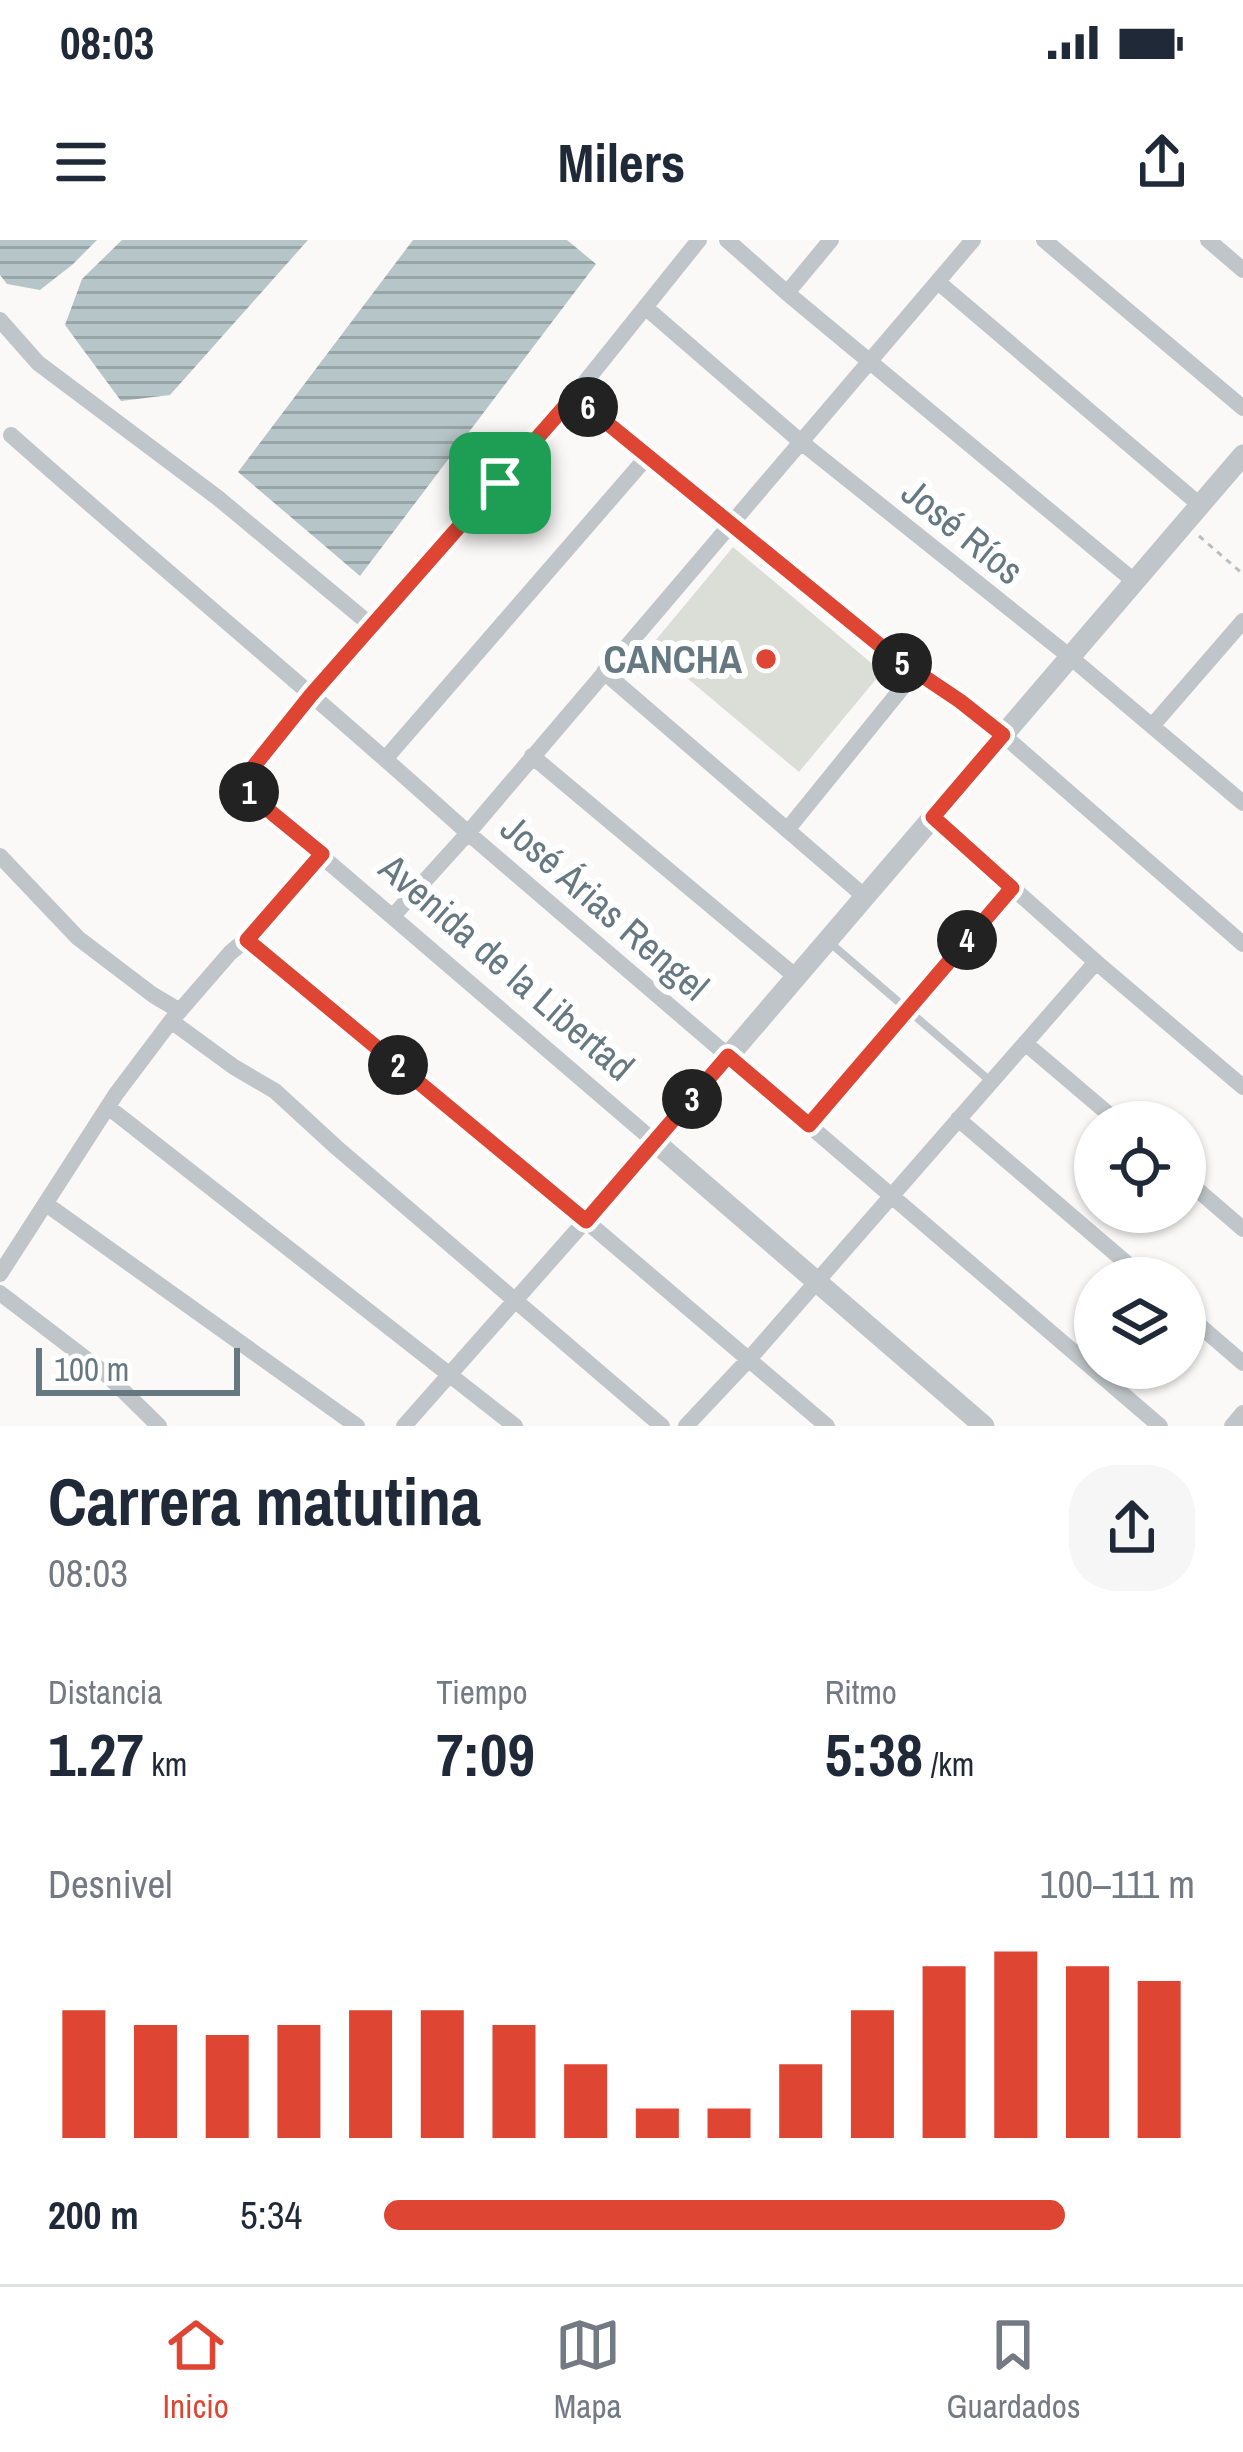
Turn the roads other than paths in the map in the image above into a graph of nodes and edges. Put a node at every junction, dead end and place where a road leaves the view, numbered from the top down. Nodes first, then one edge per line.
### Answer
1 (699, 240) edge
2 (727, 240) edge
3 (831, 240) edge
4 (973, 240) edge
5 (1044, 240) edge
6 (1208, 240) edge
7 (1243, 270) edge
8 (938, 282) junction
9 (787, 293) junction
10 (645, 307) junction
11 (0, 320) edge
12 (869, 362) junction
13 (574, 396) junction
14 (1243, 408) edge
15 (11, 435) dead end
16 (801, 442) junction
17 (1243, 455) edge
18 (647, 457) junction
19 (1200, 505) junction
20 (732, 524) junction
21 (1134, 581) junction
22 (1243, 622) edge
23 (372, 626) junction
24 (1069, 656) junction
25 (604, 672) junction
26 (915, 672) junction
27 (311, 695) junction
28 (1152, 725) junction
29 (1003, 735) junction
30 (532, 756) junction
31 (386, 758) junction
32 (1240, 795) edge
33 (933, 817) junction
34 (787, 830) junction
35 (468, 833) junction
36 (322, 854) junction
37 (0, 856) edge
38 (1012, 888) junction
39 (864, 896) junction
40 (393, 916) junction
41 (247, 940) junction
42 (826, 940) junction
43 (1243, 944) edge
44 (1096, 962) junction
45 (795, 976) junction
46 (906, 1010) junction
47 (176, 1016) junction
48 (1025, 1043) junction
49 (728, 1056) junction
50 (990, 1082) junction
51 (1242, 1086) edge
52 (1093, 1101) edge
53 (108, 1107) junction
54 (958, 1119) junction
55 (809, 1125) junction
56 (655, 1142) junction
57 (891, 1197) junction
58 (1206, 1197) edge
59 (46, 1204) junction
60 (586, 1221) junction
61 (1243, 1229) edge
62 (1119, 1257) edge
63 (0, 1274) edge
64 (816, 1282) junction
65 (0, 1293) edge
66 (514, 1300) junction
67 (1206, 1331) edge
68 (750, 1358) junction
69 (1243, 1363) edge
70 (449, 1377) junction
71 (1243, 1413) edge
72 (159, 1426) edge
73 (357, 1426) edge
74 (404, 1426) edge
75 (514, 1426) edge
76 (662, 1426) edge
77 (686, 1426) edge
78 (827, 1426) edge
79 (984, 1426) edge
80 (1160, 1426) edge
81 (1232, 1426) edge

1 - 10 street
2 - 9 street
3 - 9 street
4 - 8 street
5 - 14 street
6 - 7 street
8 - 12 street
8 - 19 street
9 - 12 street
10 - 13 street
10 - 16 street, José Ríos
11 - 23 street
12 - 16 street
12 - 21 street
13 - 18 street
13 - 23 street
15 - 27 street, José Árias Rengel
16 - 20 street
16 - 24 street, José Ríos
17 - 19 street
18 - 20 street
18 - 31 street
19 - 21 street
20 - 25 street
20 - 26 street
21 - 24 street
22 - 28 street
23 - 27 street
24 - 28 street, José Ríos
24 - 29 street
25 - 30 street
25 - 34 street
26 - 29 street
26 - 34 street
27 - 31 street, José Árias Rengel
27 - 36 street, Avenida de la Libertad
28 - 32 street, José Ríos
29 - 33 street
29 - 43 street
30 - 35 street
30 - 45 street
31 - 35 street, José Árias Rengel
33 - 38 street
33 - 39 street
34 - 39 street
35 - 40 street
35 - 49 street, José Árias Rengel
36 - 40 street, Avenida de la Libertad
36 - 41 street
37 - 47 street
38 - 44 street
38 - 46 street
39 - 42 street
40 - 56 street, Avenida de la Libertad
41 - 47 street
41 - 60 street
42 - 45 street
42 - 46 lane
44 - 48 street
44 - 51 street
45 - 49 street
46 - 50 lane
46 - 55 street
47 - 53 street
47 - 66 street
48 - 50 street
48 - 52 street
49 - 55 street, José Árias Rengel
49 - 56 street
50 - 54 street
53 - 59 street
53 - 70 street
54 - 57 street
54 - 62 street
55 - 57 street, José Árias Rengel
56 - 60 street
56 - 64 street, Avenida de la Libertad
57 - 64 street
57 - 80 street, José Árias Rengel
58 - 61 street
59 - 63 street
59 - 73 street
60 - 66 street
60 - 68 street
64 - 68 street
64 - 79 street, Avenida de la Libertad
65 - 72 street
66 - 70 street
66 - 76 street
67 - 69 street
68 - 77 street
68 - 78 street
70 - 74 street
70 - 75 street
71 - 81 street

